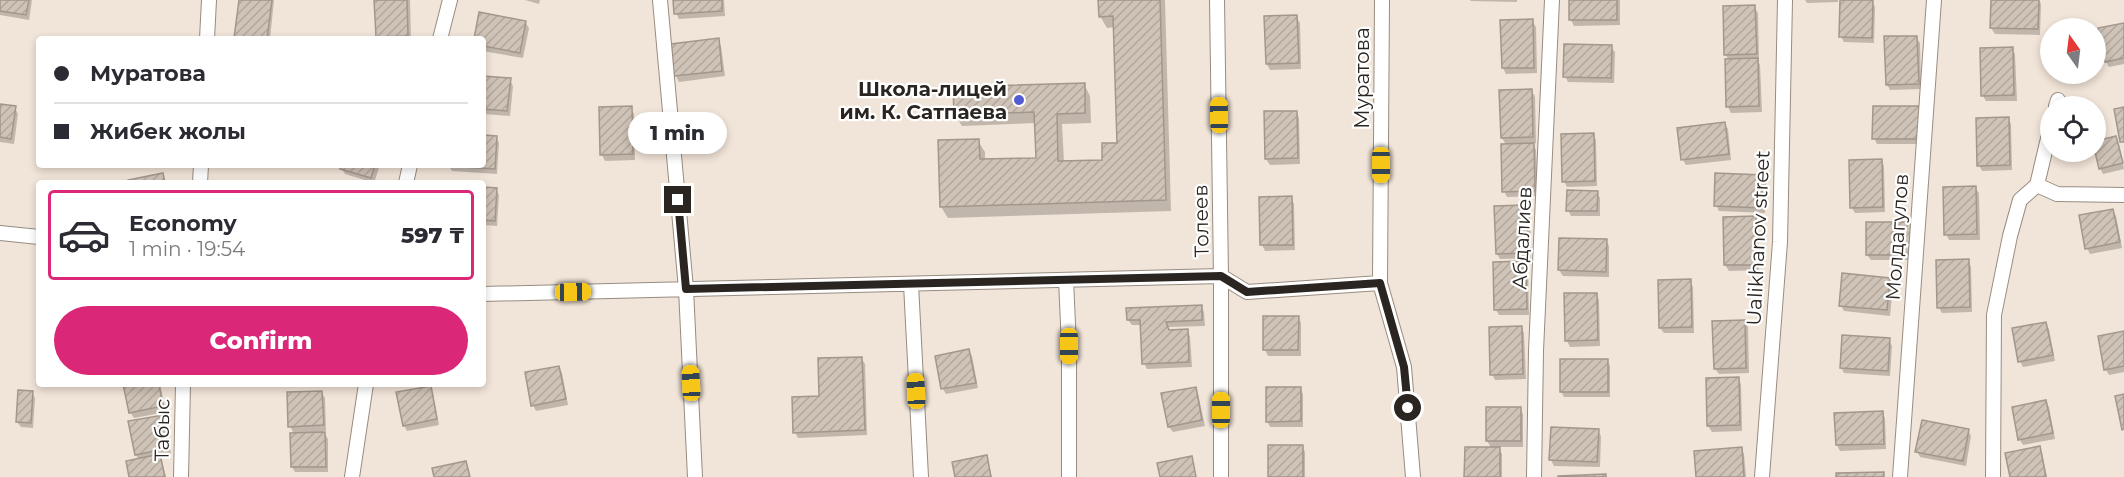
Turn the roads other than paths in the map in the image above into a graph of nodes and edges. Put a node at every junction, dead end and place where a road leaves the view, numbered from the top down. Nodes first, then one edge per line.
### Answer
1 (210, 0) edge
2 (450, 0) edge
3 (660, 0) edge
4 (1217, 0) edge
5 (1382, 0) edge
6 (1552, 0) edge
7 (1785, 0) edge
8 (1934, 0) edge
9 (207, 36) edge
10 (441, 36) edge
11 (2042, 162) edge
12 (2037, 185) junction
13 (2124, 195) edge
14 (0, 234) edge
15 (36, 237) edge
16 (1221, 276) junction
17 (1066, 280) junction
18 (1380, 283) junction
19 (911, 284) junction
20 (686, 289) junction
21 (486, 294) edge
22 (183, 387) edge
23 (366, 387) edge
24 (181, 477) edge
25 (352, 477) edge
26 (695, 477) edge
27 (921, 477) edge
28 (1069, 477) edge
29 (1221, 477) edge
30 (1413, 477) edge
31 (1534, 477) edge
32 (1762, 477) edge
33 (1900, 477) edge
34 (1993, 477) edge

1 - 9 street
2 - 10 street
3 - 20 street
4 - 16 street, Толеев
5 - 18 street, Муратова
6 - 31 street, Абдалиев
7 - 32 street, Ualikhanov street
8 - 33 street, Молдагулов
11 - 12 street
12 - 13 street
12 - 34 street
14 - 15 street
16 - 17 street
16 - 18 street
16 - 29 street, Толеев
17 - 19 street
17 - 28 street
18 - 30 street, Муратова
19 - 20 street
19 - 27 street
20 - 21 street
20 - 26 street
22 - 24 street, Табыс
23 - 25 street

